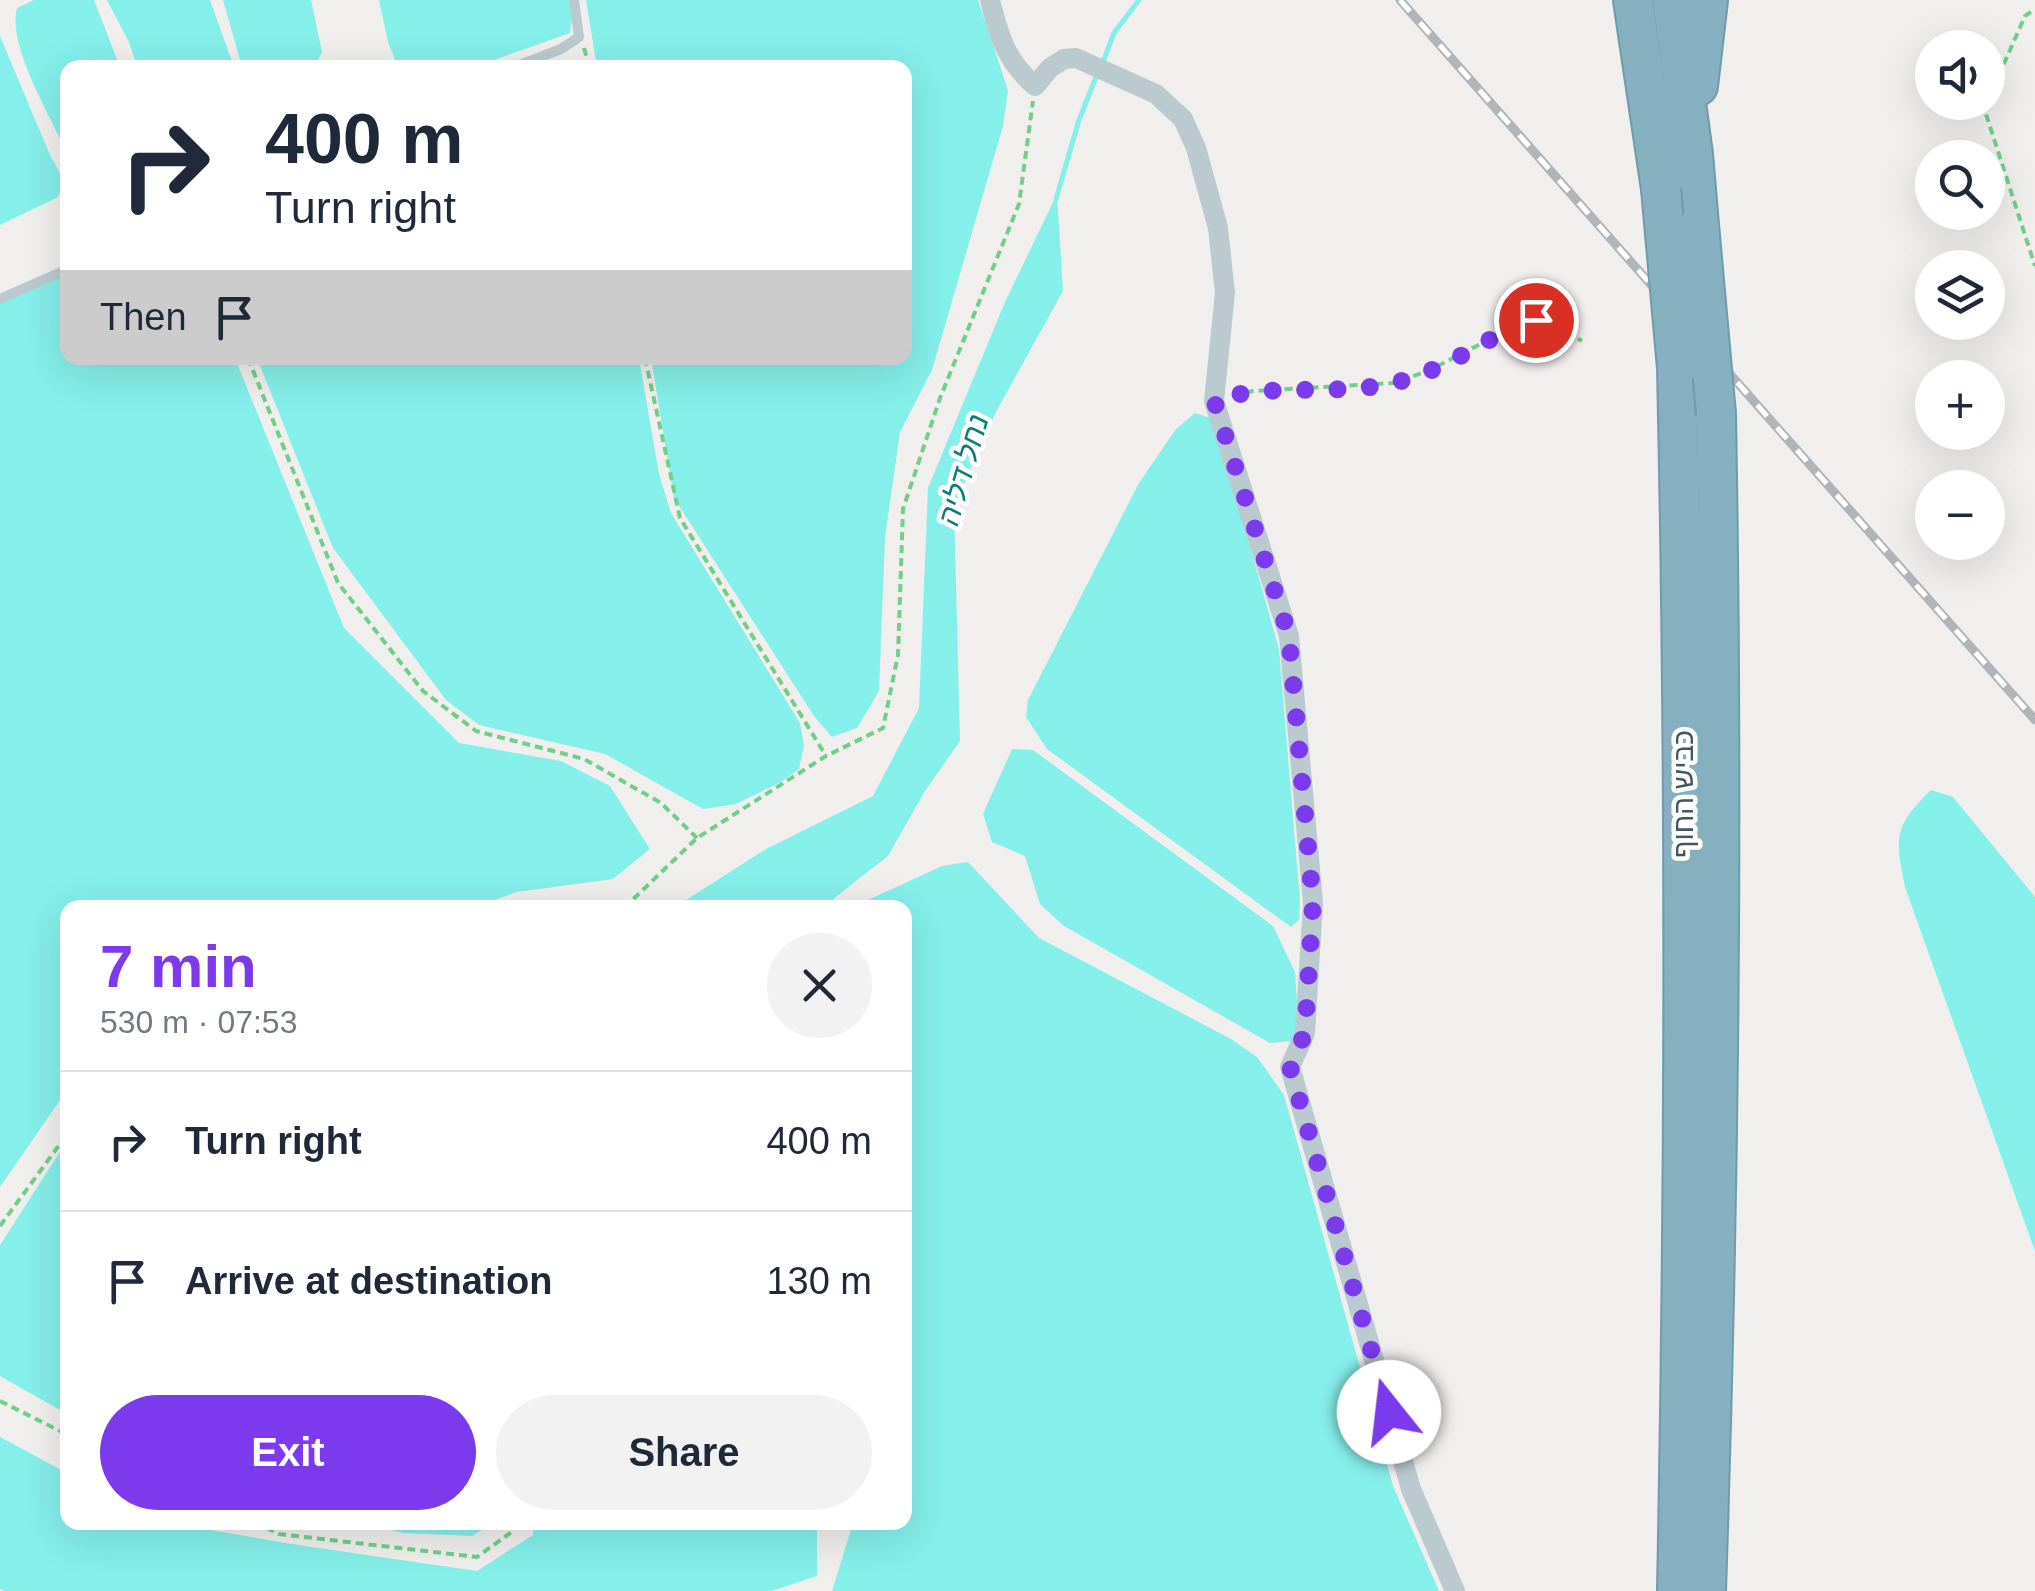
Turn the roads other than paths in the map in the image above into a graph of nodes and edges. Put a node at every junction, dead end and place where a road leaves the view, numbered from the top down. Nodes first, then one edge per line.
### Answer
1 (574, 0) edge
2 (990, 0) edge
3 (1633, 0) edge
4 (1672, 0) edge
5 (1708, 0) edge
6 (532, 60) edge
7 (1693, 154) junction
8 (60, 273) edge
9 (0, 299) edge
10 (1454, 1591) edge
11 (1677, 1591) edge
12 (1706, 1591) edge

1 - 6 lane
2 - 10 street
3 - 11 highway, כביש החוף, bridge
4 - 7 highway, כביש החוף
5 - 7 highway
7 - 12 highway, כביש החוף, bridge
8 - 9 lane

